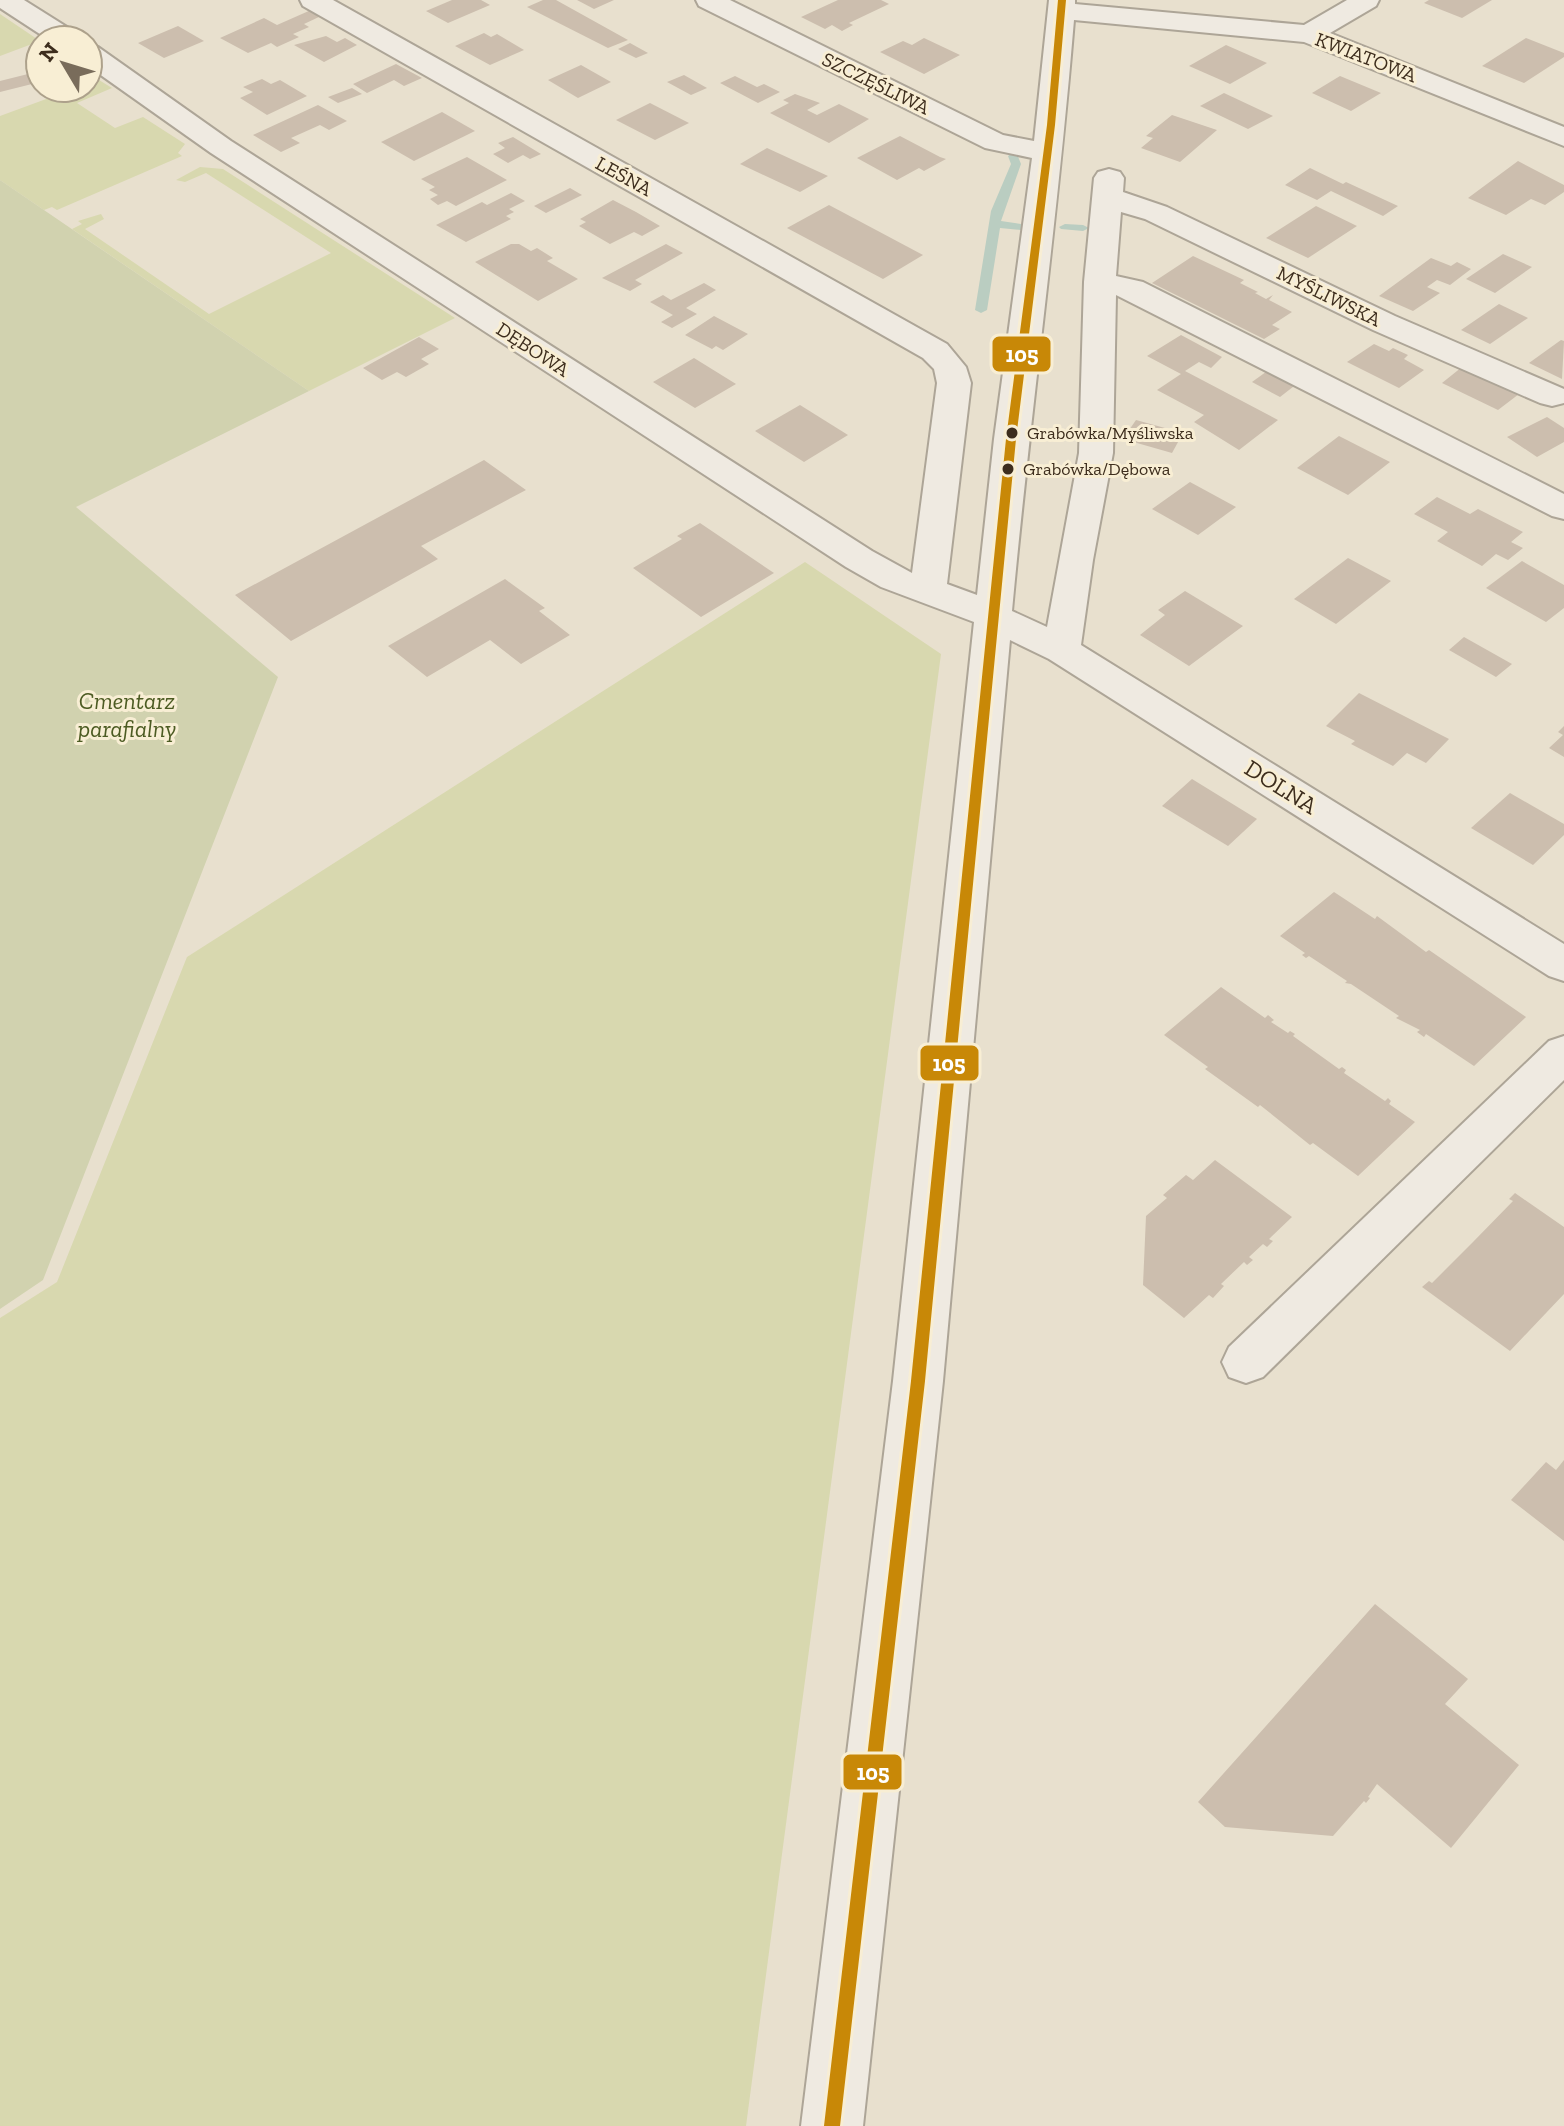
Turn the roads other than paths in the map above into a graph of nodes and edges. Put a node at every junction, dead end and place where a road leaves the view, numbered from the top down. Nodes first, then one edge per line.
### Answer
1 (6, 0) edge
2 (313, 0) edge
3 (709, 0) edge
4 (1366, 0) edge
5 (1061, 6) edge
6 (43, 24) edge
7 (1309, 34) junction
8 (104, 63) edge
9 (1564, 137) edge
10 (1047, 152) junction
11 (1100, 282) junction
12 (1552, 396) dead end
13 (1564, 508) edge
14 (928, 590) junction
15 (994, 615) junction
16 (1062, 650) junction
17 (1564, 965) edge
18 (1564, 1053) edge
19 (1246, 1362) dead end
20 (832, 2126) edge

1 - 6 street
2 - 14 street, LEŚNA
3 - 10 street, SZCZĘŚLIWA
4 - 7 street
5 - 7 street, KWIATOWA
5 - 10 street
7 - 9 street, KWIATOWA
8 - 14 street, DĘBOWA
10 - 15 street
11 - 12 street, MYŚLIWSKA
11 - 13 street
11 - 16 street
14 - 15 street, DĘBOWA
15 - 16 street, DOLNA
15 - 20 street
16 - 17 street, DOLNA
18 - 19 street

